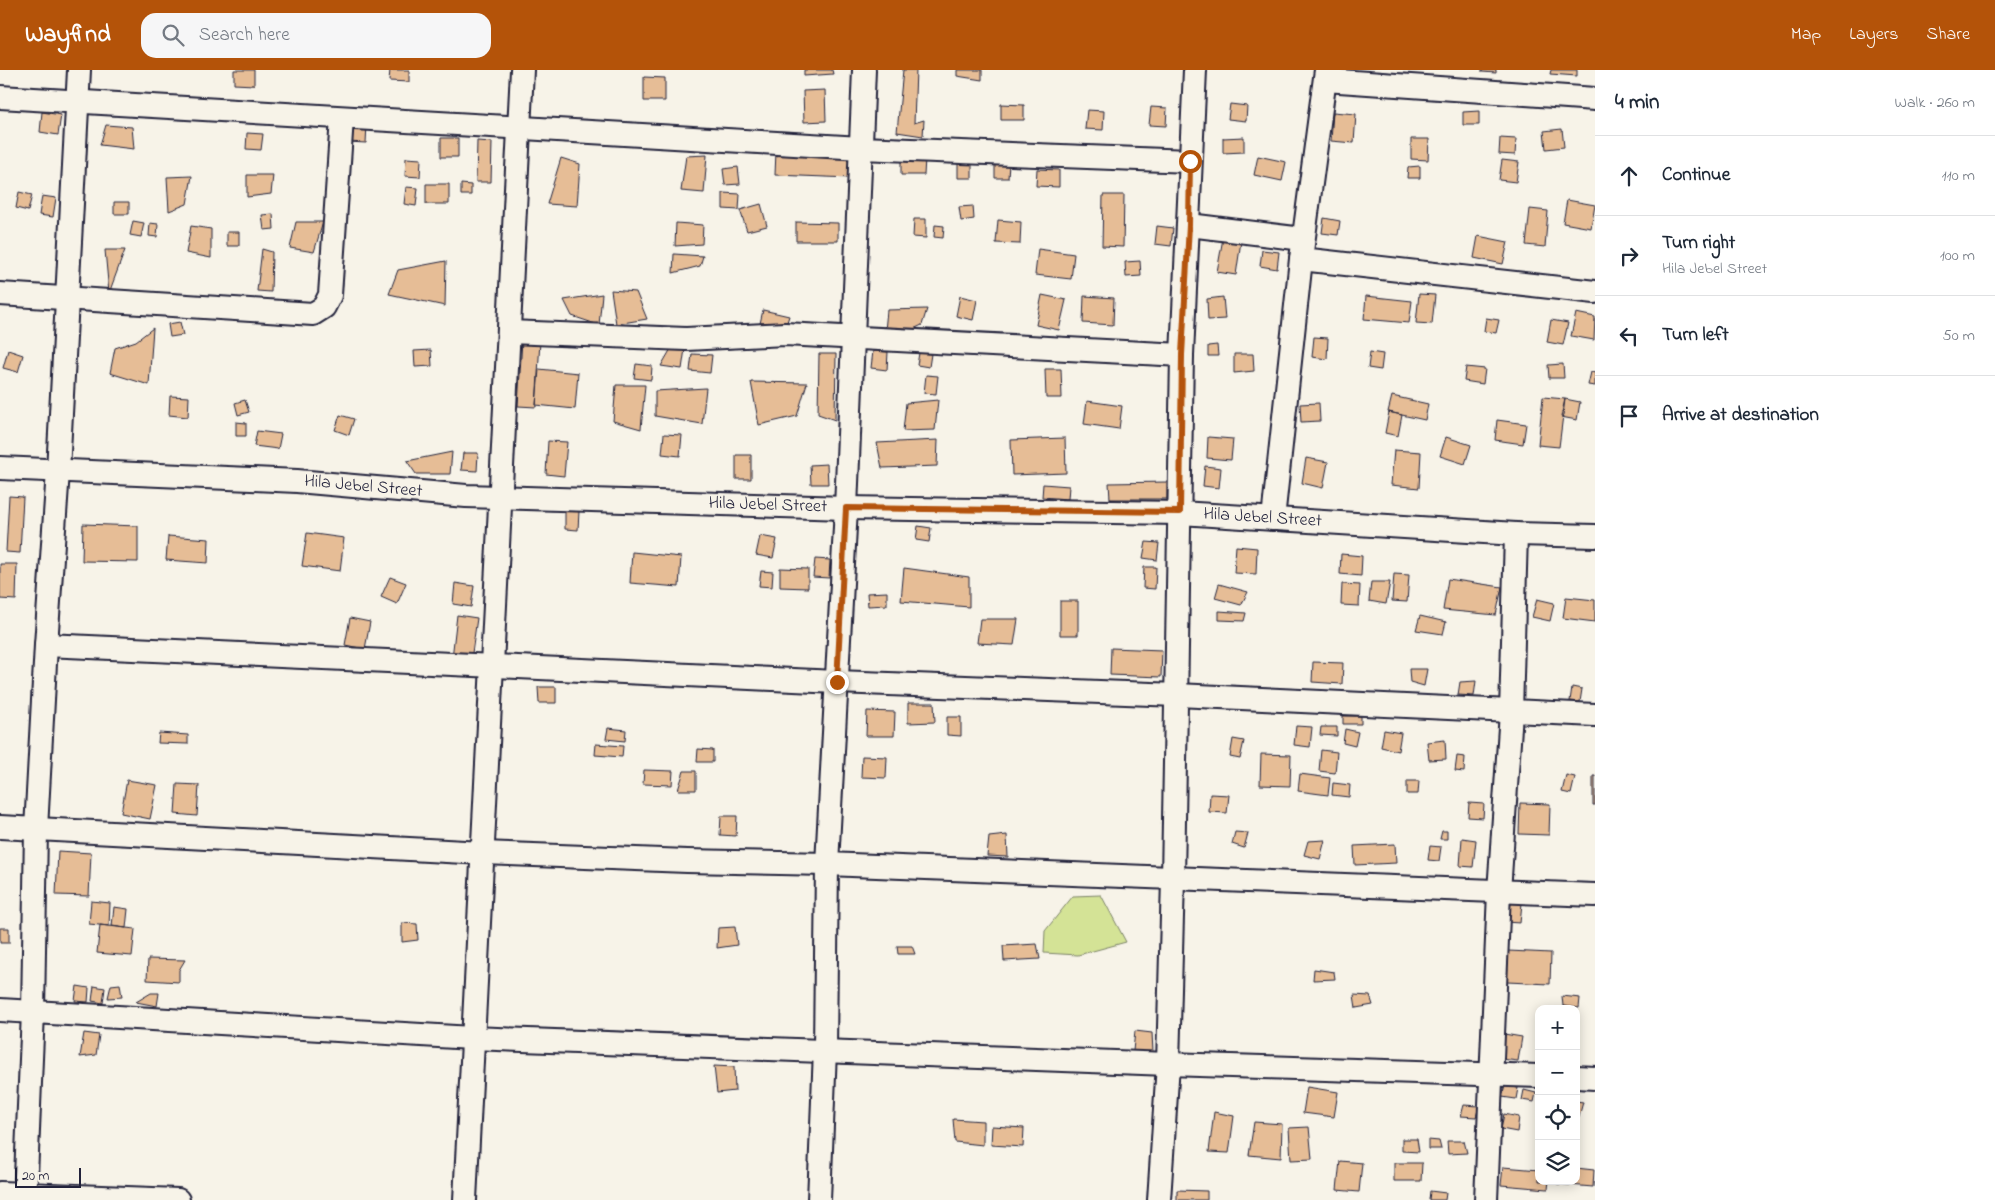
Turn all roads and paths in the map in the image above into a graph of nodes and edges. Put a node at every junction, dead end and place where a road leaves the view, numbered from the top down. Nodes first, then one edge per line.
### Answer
1 (79, 70) edge
2 (522, 70) edge
3 (864, 70) edge
4 (1195, 70) edge
5 (1326, 75) edge
6 (0, 97) edge
7 (1595, 99) edge
8 (77, 102) junction
9 (342, 118) junction
10 (519, 128) junction
11 (861, 148) junction
12 (1190, 161) junction
13 (1189, 225) junction
14 (1302, 249) junction
15 (1595, 292) edge
16 (0, 294) edge
17 (67, 298) junction
18 (509, 332) junction
19 (852, 337) junction
20 (1182, 355) junction
21 (0, 468) edge
22 (58, 471) junction
23 (501, 497) junction
24 (846, 508) junction
25 (1180, 512) junction
26 (1273, 519) junction
27 (1516, 534) junction
28 (1595, 536) edge
29 (46, 645) junction
30 (492, 666) junction
31 (837, 682) junction
32 (1177, 694) junction
33 (1511, 712) junction
34 (1595, 716) edge
35 (0, 827) edge
36 (36, 828) junction
37 (483, 853) junction
38 (826, 864) junction
39 (1173, 879) junction
40 (1499, 892) junction
41 (1595, 895) edge
42 (0, 1010) edge
43 (33, 1012) junction
44 (472, 1038) junction
45 (825, 1050) junction
46 (1168, 1064) junction
47 (1491, 1075) junction
48 (1535, 1076) edge
49 (1580, 1077) edge
50 (1595, 1078) edge
51 (0, 1193) edge
52 (26, 1197) edge
53 (178, 1200) edge
54 (465, 1200) edge
55 (818, 1200) edge
56 (1160, 1200) edge
57 (1486, 1200) edge

1 - 8 street
2 - 10 street
3 - 11 street
4 - 12 street
5 - 7 street
5 - 14 street
6 - 8 street
8 - 9 street
8 - 17 street
9 - 10 street
9 - 17 street
10 - 11 street
10 - 18 street
11 - 12 street
11 - 19 street
12 - 13 street
13 - 14 street
13 - 20 street
14 - 15 street
14 - 26 street
16 - 17 street
17 - 22 street
18 - 19 street
18 - 23 street
19 - 20 street
19 - 24 street
20 - 25 street
21 - 22 street, Hila Jebel Street
22 - 23 street, Hila Jebel Street
22 - 29 street
23 - 24 street, Hila Jebel Street
23 - 30 street
24 - 25 street, Hila Jebel Street
24 - 31 street
25 - 26 street, Hila Jebel Street
25 - 32 street
26 - 27 street, Hila Jebel Street
27 - 28 street, Hila Jebel Street
27 - 33 street
29 - 30 street
29 - 36 street
30 - 31 street
30 - 37 street
31 - 32 street
31 - 38 street
32 - 33 street
32 - 39 street
33 - 34 street
33 - 40 street
35 - 36 street
36 - 37 street
36 - 43 street
37 - 38 street
37 - 44 street
38 - 39 street
38 - 45 street
39 - 40 street
39 - 46 street
40 - 41 street
40 - 47 street
42 - 43 street
43 - 44 street
43 - 52 street
44 - 45 street
44 - 54 street
45 - 46 street
45 - 55 street
46 - 47 street
46 - 56 street
47 - 48 street
47 - 57 street
49 - 50 street
51 - 52 street
52 - 53 street

